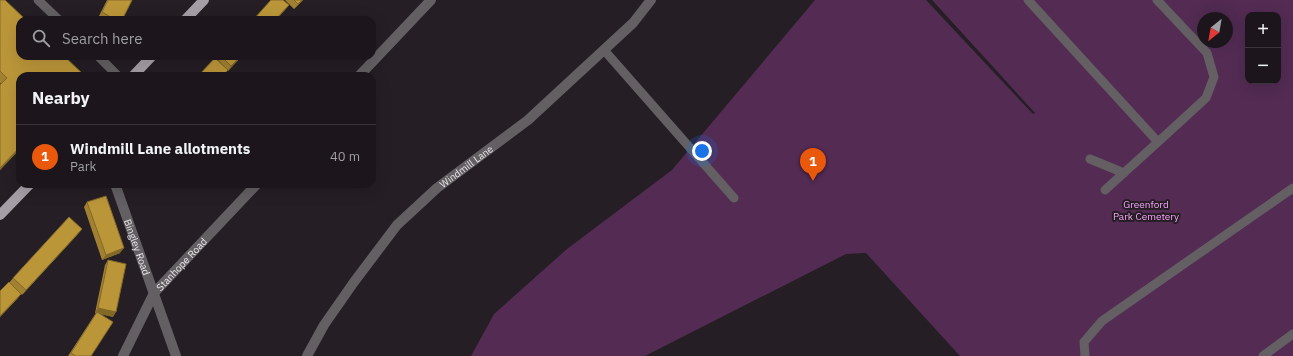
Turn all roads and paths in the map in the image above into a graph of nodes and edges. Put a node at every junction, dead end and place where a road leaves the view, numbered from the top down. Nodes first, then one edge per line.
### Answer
1 (38, 0) edge
2 (204, 0) edge
3 (431, 0) edge
4 (651, 0) edge
5 (1028, 0) edge
6 (1157, 0) edge
7 (55, 16) edge
8 (189, 16) edge
9 (604, 50) junction
10 (376, 58) edge
11 (102, 60) edge
12 (148, 60) edge
13 (374, 60) edge
14 (114, 72) edge
15 (137, 72) edge
16 (363, 72) edge
17 (1158, 142) junction
18 (1090, 159) dead end
19 (1124, 173) junction
20 (26, 188) edge
21 (116, 188) edge
22 (253, 188) edge
23 (1293, 188) edge
24 (1105, 190) dead end
25 (734, 198) dead end
26 (0, 215) edge
27 (154, 293) junction
28 (1293, 334) edge
29 (123, 356) edge
30 (176, 356) edge
31 (307, 356) edge
32 (1085, 356) edge
33 (1263, 356) edge

1 - 7 lane
2 - 8 main road
3 - 10 street
4 - 9 street, Windmill Lane
5 - 17 lane
6 - 17 lane
9 - 25 lane
9 - 31 street, Windmill Lane
11 - 14 lane
12 - 15 main road
13 - 16 street
17 - 19 lane
18 - 19 lane
19 - 24 lane
20 - 26 main road
21 - 27 street, Bingley Road
22 - 27 street, Stanhope Road
23 - 32 lane
27 - 29 street, Stanhope Road
27 - 30 street, Bingley Road
28 - 33 lane

